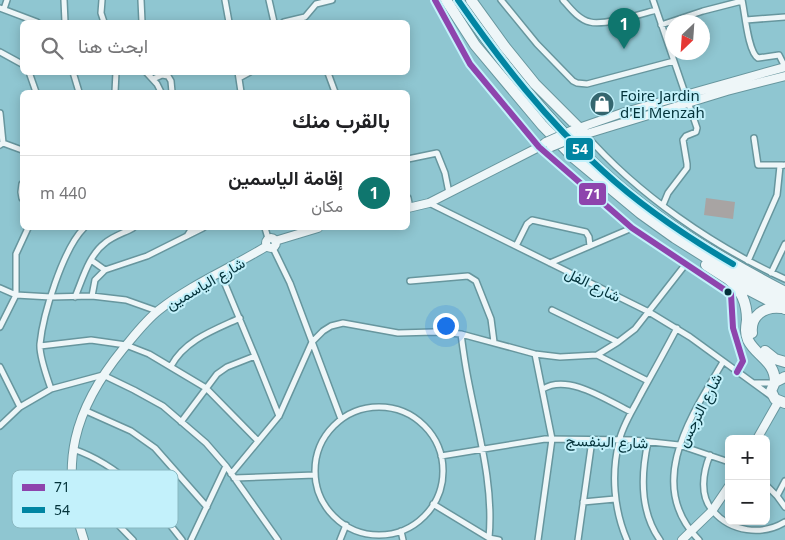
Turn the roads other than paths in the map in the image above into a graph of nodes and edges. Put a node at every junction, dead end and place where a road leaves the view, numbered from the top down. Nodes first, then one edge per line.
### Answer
1 (7, 0) edge
2 (64, 0) edge
3 (102, 0) edge
4 (141, 0) edge
5 (226, 0) edge
6 (269, 0) edge
7 (332, 0) edge
8 (435, 0) edge
9 (446, 0) edge
10 (458, 0) edge
11 (471, 0) edge
12 (501, 0) edge
13 (563, 0) edge
14 (653, 0) edge
15 (742, 0) edge
16 (2, 8) edge
17 (656, 10) junction
18 (785, 18) edge
19 (32, 20) edge
20 (64, 20) edge
21 (104, 20) edge
22 (142, 20) edge
23 (227, 20) edge
24 (274, 20) edge
25 (291, 20) edge
26 (746, 20) junction
27 (661, 25) junction
28 (665, 36) edge
29 (0, 52) edge
30 (674, 60) joint
31 (20, 63) edge
32 (785, 67) edge
33 (30, 75) edge
34 (74, 75) edge
35 (116, 75) edge
36 (149, 75) edge
37 (162, 75) edge
38 (162, 75) edge
39 (238, 75) edge
40 (329, 75) edge
41 (785, 76) edge
42 (153, 79) junction
43 (35, 90) edge
44 (78, 90) edge
45 (115, 90) edge
46 (160, 90) edge
47 (172, 90) edge
48 (241, 90) edge
49 (334, 90) edge
50 (688, 99) junction
51 (0, 113) edge
52 (579, 132) junction
53 (754, 138) dead end
54 (2, 144) edge
55 (539, 147) junction
56 (20, 149) edge
57 (410, 159) edge
58 (783, 165) edge
59 (449, 193) junction
60 (638, 200) junction
61 (429, 202) junction
62 (663, 205) junction
63 (410, 208) edge
64 (632, 228) junction
65 (27, 230) edge
66 (82, 230) edge
67 (129, 230) edge
68 (191, 230) edge
69 (198, 230) edge
70 (266, 230) edge
71 (312, 230) edge
72 (187, 236) junction
73 (271, 243) junction
74 (785, 244) edge
75 (516, 246) junction
76 (590, 246) junction
77 (690, 248) junction
78 (91, 260) junction
79 (748, 261) junction
80 (550, 263) junction
81 (685, 264) junction
82 (105, 270) junction
83 (220, 272) junction
84 (771, 273) junction
85 (728, 279) junction
86 (785, 279) edge
87 (410, 280) dead end
88 (785, 285) edge
89 (0, 288) edge
90 (785, 292) edge
91 (16, 295) junction
92 (75, 296) junction
93 (92, 296) junction
94 (51, 297) junction
95 (784, 306) edge
96 (552, 310) dead end
97 (157, 311) junction
98 (648, 312) junction
99 (240, 318) junction
100 (0, 327) edge
101 (677, 328) junction
102 (460, 334) junction
103 (312, 342) junction
104 (494, 342) junction
105 (618, 342) junction
106 (40, 346) junction
107 (126, 346) junction
108 (535, 354) junction
109 (596, 355) junction
110 (255, 356) junction
111 (723, 362) junction
112 (785, 362) edge
113 (172, 366) junction
114 (0, 367) edge
115 (737, 372) junction
116 (103, 375) junction
117 (780, 379) edge
118 (648, 381) junction
119 (749, 381) junction
120 (206, 388) junction
121 (51, 389) junction
122 (543, 389) junction
123 (781, 402) edge
124 (20, 407) junction
125 (84, 409) junction
126 (631, 412) junction
127 (279, 416) junction
128 (341, 419) junction
129 (181, 422) junction
130 (0, 426) edge
131 (760, 435) edge
132 (552, 439) junction
133 (592, 440) junction
134 (619, 440) junction
135 (258, 441) junction
136 (648, 442) junction
137 (679, 445) junction
138 (73, 449) junction
139 (482, 449) junction
140 (710, 455) junction
141 (441, 456) junction
142 (725, 461) edge
143 (226, 466) junction
144 (71, 470) edge
145 (115, 470) edge
146 (174, 470) edge
147 (178, 474) edge
148 (315, 475) junction
149 (233, 476) junction
150 (785, 481) edge
151 (770, 489) edge
152 (725, 492) edge
153 (777, 496) junction
154 (615, 499) junction
155 (583, 502) junction
156 (433, 504) junction
157 (207, 507) junction
158 (785, 507) edge
159 (712, 511) junction
160 (785, 522) edge
161 (346, 525) junction
162 (121, 528) edge
163 (172, 528) edge
164 (401, 531) junction
165 (691, 532) junction
166 (194, 539) edge
167 (488, 539) edge
168 (133, 540) edge
169 (182, 540) edge
170 (278, 540) edge
171 (340, 540) edge
172 (403, 540) edge
173 (499, 540) edge
174 (538, 540) edge
175 (578, 540) edge
176 (627, 540) edge
177 (660, 540) edge
178 (682, 540) edge
179 (699, 540) edge

1 - 16 street
2 - 20 street
3 - 21 street
4 - 22 street
5 - 23 street
6 - 24 street
7 - 25 street
8 - 55 street
9 - 77 highway
10 - 60 highway
11 - 52 highway
12 - 30 street
13 - 17 street
14 - 17 street
15 - 26 street
15 - 27 street
16 - 19 street
17 - 27 street
18 - 26 street
26 - 32 street
27 - 28 street
29 - 31 street
30 - 50 street
32 - 50 street
33 - 43 street
34 - 44 street
35 - 45 street
36 - 42 street
37 - 47 street
38 - 42 street
39 - 48 street
40 - 49 street
41 - 50 street
42 - 46 street
50 - 52 street
50 - 62 street
51 - 54 street
52 - 55 street, bridge
52 - 62 street
53 - 58 street
54 - 56 street
55 - 59 street
55 - 64 street
57 - 59 street
58 - 79 street
59 - 61 street
60 - 88 highway
60 - 90 highway
61 - 63 street
61 - 75 street, شارع الفل
62 - 79 street
64 - 76 street
64 - 81 street
65 - 91 street
66 - 94 street
67 - 78 street
68 - 72 street
69 - 72 street
70 - 73 street
71 - 73 street, شارع الياسمين
72 - 82 street
73 - 83 street, شارع الياسمين
73 - 103 street
74 - 84 street
75 - 76 street
75 - 80 street, شارع الفل
76 - 80 street
77 - 85 highway
77 - 95 highway
78 - 82 street
78 - 92 street
79 - 84 street
80 - 98 street, شارع الفل
81 - 98 street
81 - 115 street
82 - 93 street
83 - 97 street, شارع الياسمين
83 - 99 street
84 - 86 street
85 - 95 highway
85 - 117 highway
87 - 104 street
89 - 91 street
91 - 94 street
91 - 100 street
92 - 93 street
92 - 94 street
93 - 97 street
94 - 106 street
95 - 112 highway
96 - 105 street
97 - 107 street, شارع الياسمين
98 - 101 street, شارع الفل
98 - 105 street
99 - 110 street
99 - 113 street
101 - 111 street, شارع الفل
101 - 118 street
102 - 103 street
102 - 104 street
102 - 139 street
103 - 127 street
103 - 128 street
104 - 108 street
105 - 109 street
106 - 107 street
106 - 121 street
107 - 113 street
107 - 116 street, شارع الياسمين
108 - 109 street
108 - 122 street
109 - 118 street
110 - 120 street
110 - 127 street
111 - 115 street, شارع الفل
111 - 137 street, شارع النرجس
113 - 120 street
114 - 124 street
115 - 119 street, شارع الفل
116 - 121 street
116 - 125 street, شارع الياسمين
116 - 129 street
117 - 119 street
117 - 123 highway
118 - 126 street
119 - 123 street, شارع الفل
120 - 129 street
120 - 135 street
121 - 124 street
122 - 126 street
122 - 132 street
123 - 131 street
124 - 130 street
125 - 138 street, شارع الياسمين
125 - 146 street
126 - 134 street
127 - 135 street
128 - 141 street
128 - 148 street
129 - 143 street
132 - 133 street, شارع البنفسج
132 - 139 street, شارع البنفسج
132 - 174 street
133 - 134 street, شارع البنفسج
133 - 155 street
134 - 136 street, شارع البنفسج
134 - 154 street
135 - 149 street
136 - 137 street, شارع البنفسج
136 - 177 street
137 - 140 street, شارع البنفسج
137 - 165 street, شارع النرجس
138 - 144 street, شارع الياسمين
138 - 145 street
139 - 141 street, شارع البنفسج
139 - 167 street
140 - 142 street, شارع البنفسج
140 - 159 street
141 - 156 street
143 - 149 street
143 - 157 street
147 - 157 street
148 - 149 street
148 - 161 street
149 - 170 street
150 - 153 street
151 - 153 street
152 - 159 street
153 - 158 street
154 - 155 street
154 - 176 street
155 - 175 street
156 - 164 street
156 - 167 street
157 - 166 street
159 - 160 street
159 - 165 street
161 - 164 street
161 - 171 street
162 - 168 street
163 - 169 street
164 - 172 street
165 - 178 street
165 - 179 street, شارع النرجس
167 - 173 street

